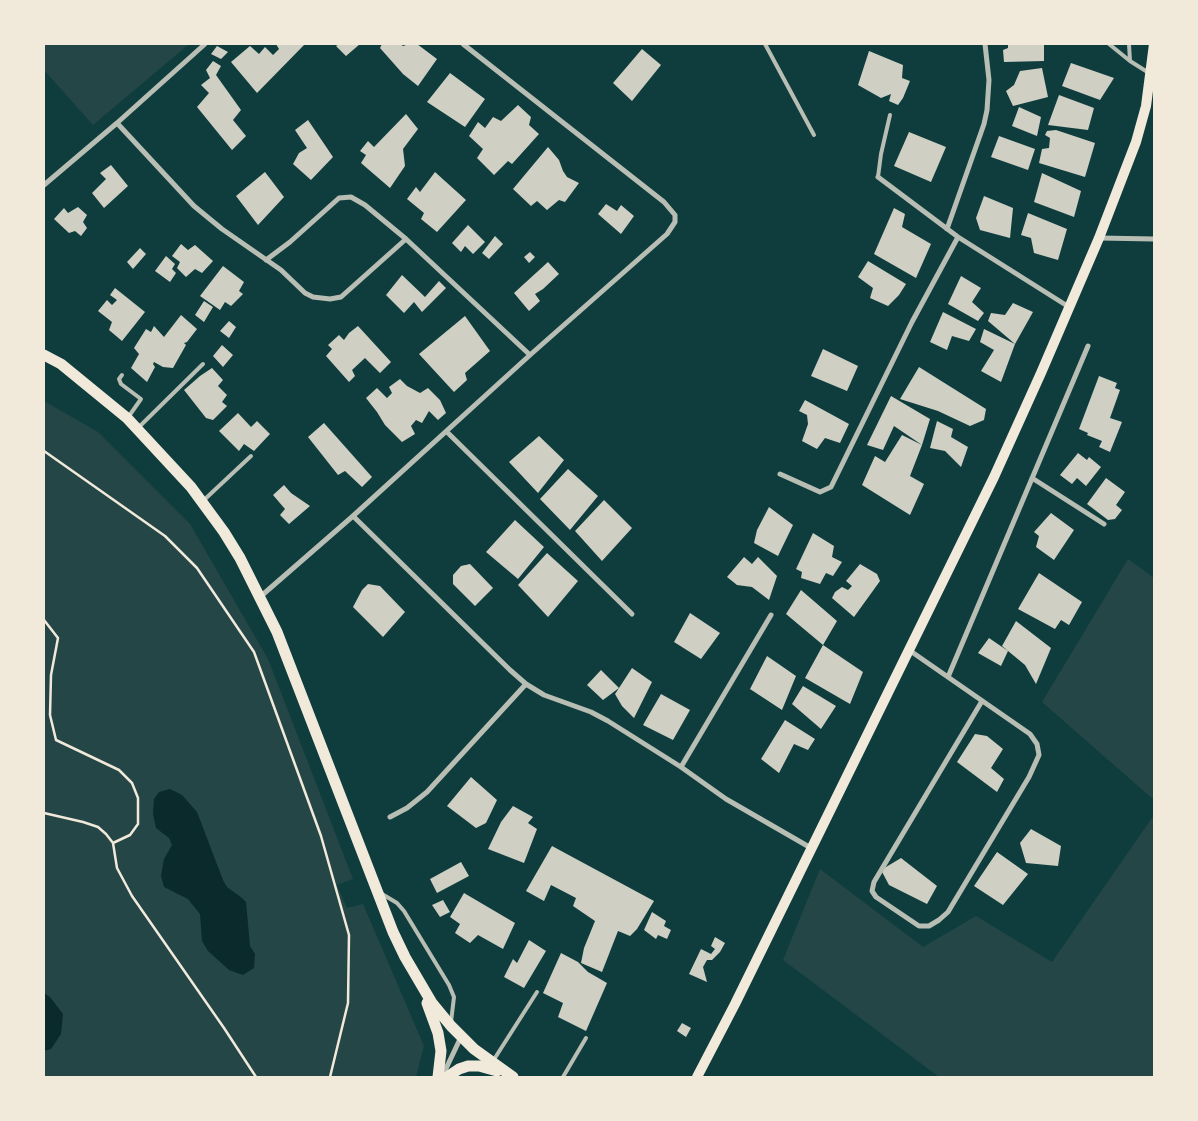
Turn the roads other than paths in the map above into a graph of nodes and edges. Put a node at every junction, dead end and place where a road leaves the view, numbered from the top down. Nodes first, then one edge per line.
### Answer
1 (205, 44) edge
2 (463, 44) edge
3 (765, 44) edge
4 (985, 44) edge
5 (1109, 44) edge
6 (1129, 44) edge
7 (1154, 44) edge
8 (1130, 61) junction
9 (1151, 75) junction
10 (890, 115) dead end
11 (117, 123) junction
12 (814, 135) dead end
13 (878, 177) joint
14 (44, 185) edge
15 (947, 229) junction
16 (958, 237) junction
17 (1099, 238) junction
18 (406, 239) junction
19 (1154, 239) edge
20 (266, 260) junction
21 (1069, 307) junction
22 (1088, 346) dead end
23 (44, 355) edge
24 (530, 355) junction
25 (203, 364) dead end
26 (122, 375) dead end
27 (128, 418) junction
28 (138, 429) junction
29 (447, 432) junction
30 (250, 456) dead end
31 (780, 474) dead end
32 (1032, 478) junction
33 (202, 502) junction
34 (353, 516) junction
35 (1104, 524) dead end
36 (260, 596) junction
37 (632, 614) dead end
38 (771, 615) dead end
39 (909, 650) junction
40 (948, 677) junction
41 (526, 684) junction
42 (982, 701) junction
43 (681, 767) junction
44 (390, 817) dead end
45 (811, 848) junction
46 (378, 891) junction
47 (418, 981) junction
48 (537, 992) dead end
49 (451, 1026) junction
50 (461, 1037) junction
51 (586, 1038) dead end
52 (492, 1063) junction
53 (440, 1077) edge
54 (447, 1077) edge
55 (511, 1077) edge
56 (563, 1077) edge
57 (697, 1077) edge

1 - 11 street
2 - 24 street
3 - 12 lane
4 - 15 street
5 - 8 lane
6 - 8 lane
7 - 9 main road
8 - 9 lane
9 - 17 main road
10 - 13 lane
11 - 14 street
11 - 20 street
13 - 15 street
15 - 16 street
16 - 21 street
16 - 31 street
17 - 19 street
17 - 21 main road
18 - 20 street
18 - 20 street
18 - 24 street
21 - 39 main road
22 - 32 street
23 - 27 main road
24 - 29 street
25 - 28 lane
26 - 27 lane
27 - 28 main road
28 - 33 main road
29 - 34 street
29 - 37 street
30 - 33 lane
32 - 35 street
32 - 40 street
33 - 36 main road
34 - 36 street
34 - 41 street
36 - 46 main road
38 - 43 street
39 - 40 street
39 - 45 main road
40 - 42 street
41 - 43 street
41 - 44 street
42 - 42 street
43 - 45 street
45 - 57 main road
46 - 47 main road
46 - 49 lane
47 - 49 main road
47 - 53 main road
48 - 52 lane
49 - 50 main road
50 - 52 main road
50 - 53 street
51 - 56 lane
52 - 55 main road
54 - 55 main road

